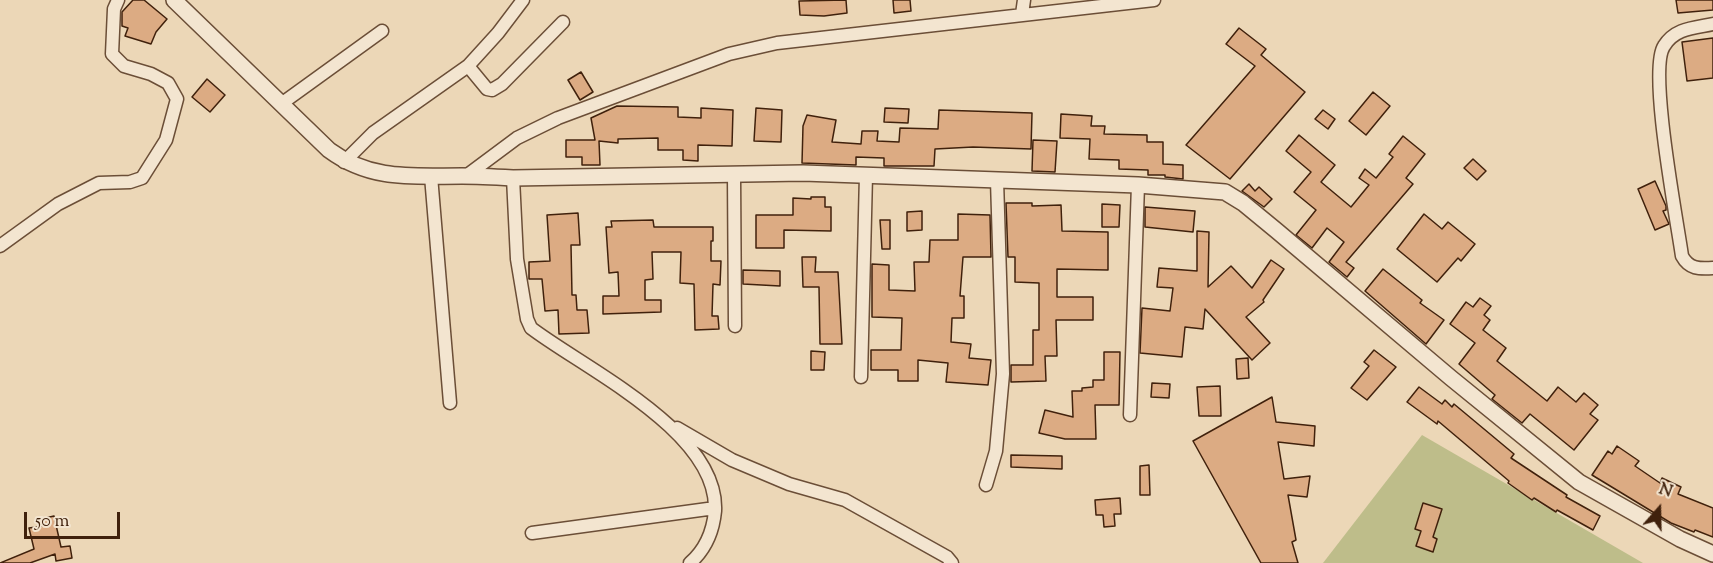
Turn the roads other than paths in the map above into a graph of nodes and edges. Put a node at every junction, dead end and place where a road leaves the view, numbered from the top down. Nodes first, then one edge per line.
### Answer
1 (118, 0) edge
2 (174, 0) edge
3 (523, 0) edge
4 (1024, 0) edge
5 (1154, 0) edge
6 (1022, 14) junction
7 (563, 22) dead end
8 (1713, 24) edge
9 (382, 31) dead end
10 (468, 66) junction
11 (281, 104) junction
12 (344, 162) junction
13 (734, 175) junction
14 (866, 175) junction
15 (431, 176) junction
16 (466, 176) junction
17 (513, 178) junction
18 (997, 180) junction
19 (1138, 185) junction
20 (0, 246) edge
21 (1713, 268) edge
22 (735, 326) dead end
23 (861, 377) dead end
24 (450, 403) dead end
25 (1130, 415) dead end
26 (658, 417) junction
27 (986, 485) dead end
28 (715, 508) junction
29 (532, 533) dead end
30 (1713, 554) edge
31 (690, 563) edge
32 (952, 563) edge

1 - 20 street
2 - 11 street
3 - 10 street
4 - 6 street
5 - 6 street
6 - 16 street
7 - 10 street
8 - 21 street
9 - 11 street
10 - 12 street
11 - 12 street
12 - 15 street
13 - 14 street
13 - 17 street
13 - 22 street
14 - 18 street
14 - 23 street
15 - 16 street
15 - 24 street
16 - 17 street
17 - 26 street
18 - 19 street
18 - 27 street
19 - 25 street
19 - 30 street
26 - 28 street
26 - 32 street
28 - 29 street
28 - 31 street

